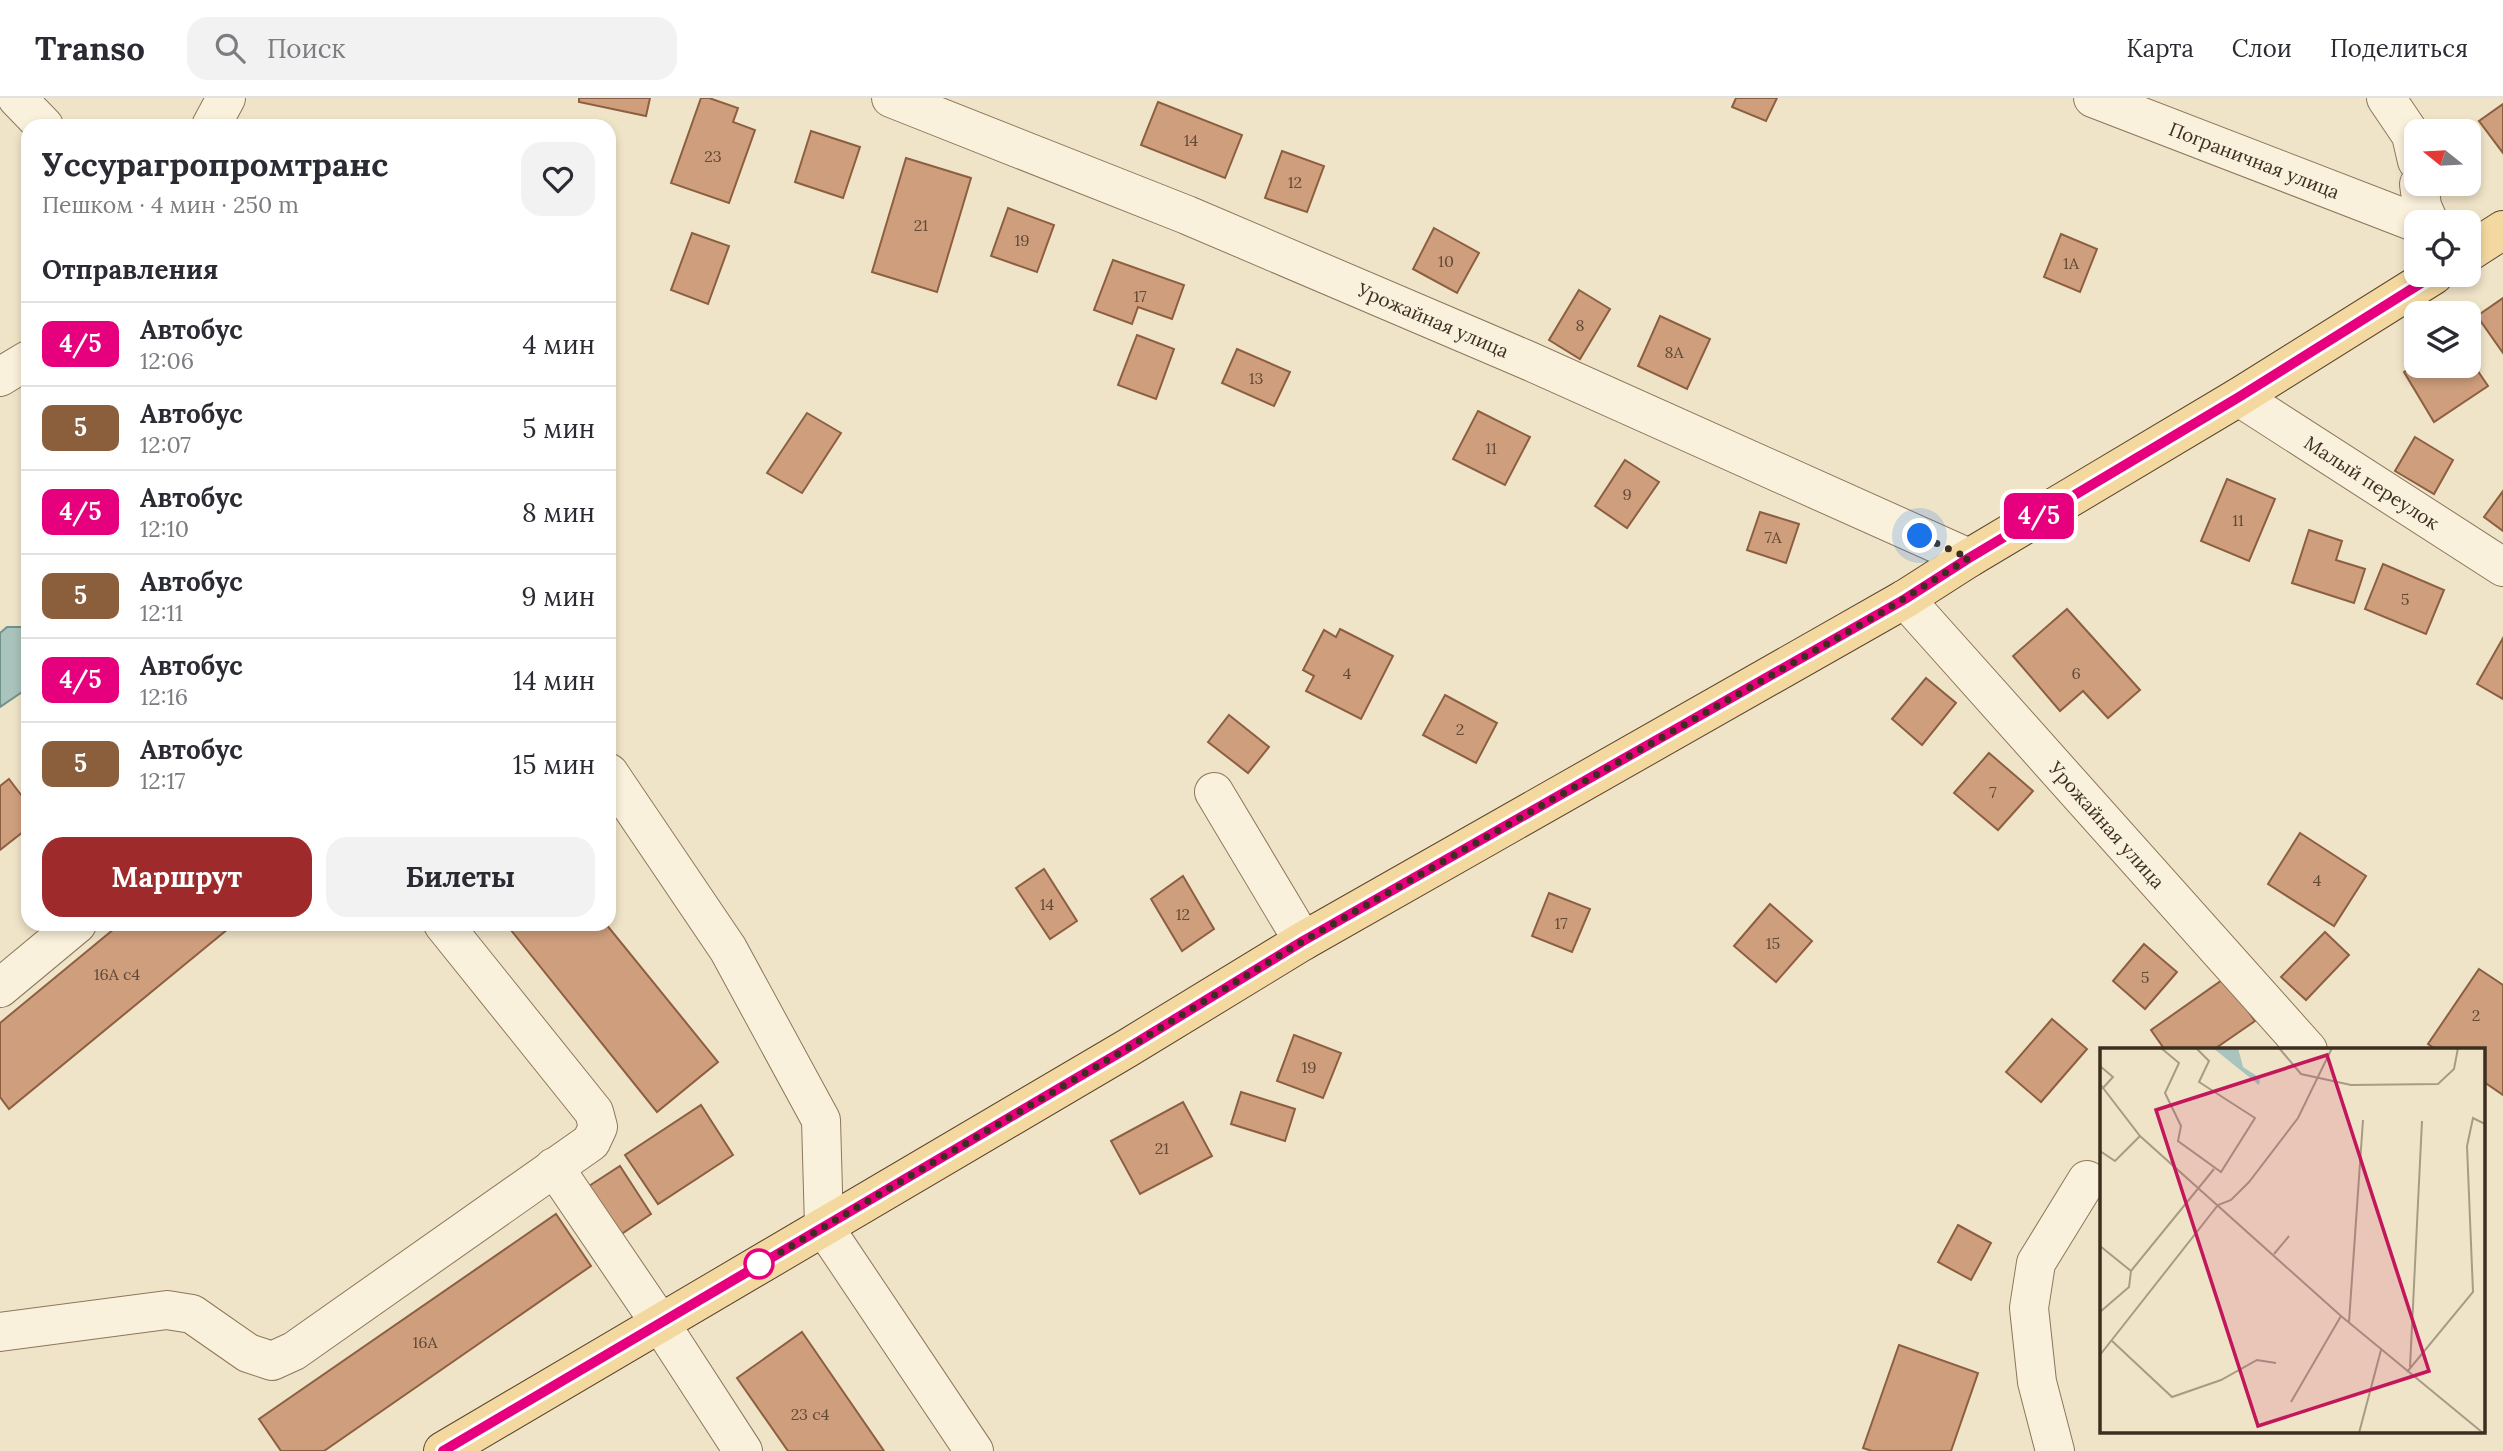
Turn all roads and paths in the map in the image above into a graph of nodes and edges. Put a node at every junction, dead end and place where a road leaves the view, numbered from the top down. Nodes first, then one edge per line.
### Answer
1 (17, 98) edge
2 (226, 98) edge
3 (891, 98) edge
4 (2093, 98) edge
5 (2386, 98) edge
6 (37, 119) edge
7 (215, 119) edge
8 (2404, 125) edge
9 (2404, 218) edge
10 (2503, 230) edge
11 (2481, 244) edge
12 (2415, 287) edge
13 (21, 364) edge
14 (0, 377) edge
15 (2239, 397) junction
16 (1969, 558) junction
17 (2503, 566) edge
18 (1905, 599) junction
19 (616, 784) edge
20 (1214, 792) dead end
21 (69, 931) edge
22 (449, 931) edge
23 (1303, 941) junction
24 (0, 988) edge
25 (2306, 1048) edge
26 (554, 1167) junction
27 (2087, 1181) dead end
28 (824, 1227) junction
29 (660, 1322) junction
30 (0, 1332) edge
31 (443, 1451) edge
32 (743, 1451) edge
33 (974, 1451) edge
34 (2055, 1451) edge

1 - 6 lane
2 - 7 lane
3 - 16 lane, Урожайная улица
4 - 9 lane, Пограничная улица
5 - 8 lane
10 - 11 main road
12 - 15 main road
13 - 14 lane
15 - 16 main road
15 - 17 lane, Малый переулок
16 - 18 main road
18 - 23 main road
18 - 25 lane, Урожайная улица
19 - 28 lane
20 - 23 lane
21 - 24 lane
22 - 26 lane
23 - 28 main road
26 - 29 lane
26 - 30 lane
27 - 34 lane
28 - 29 main road
28 - 33 lane
29 - 31 main road
29 - 32 lane

